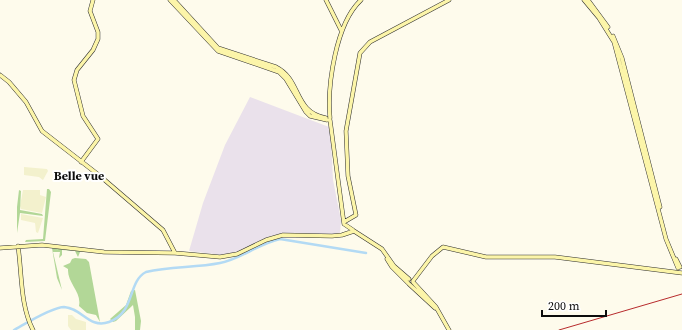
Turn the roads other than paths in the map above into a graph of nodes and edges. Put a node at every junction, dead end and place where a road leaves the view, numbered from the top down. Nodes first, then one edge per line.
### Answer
1 (93, 0) edge
2 (170, 0) edge
3 (174, 0) edge
4 (326, 0) edge
5 (361, 0) edge
6 (449, 0) edge
7 (584, 0) edge
8 (588, 0) edge
9 (341, 30) junction
10 (615, 41) junction
11 (0, 75) edge
12 (328, 119) junction
13 (82, 162) junction
14 (344, 222) junction
15 (354, 231) junction
16 (18, 246) junction
17 (0, 248) edge
18 (175, 253) junction
19 (680, 271) edge
20 (411, 281) junction
21 (33, 330) edge
22 (448, 330) edge

1 - 13 main road
2 - 12 main road
3 - 12 main road
4 - 9 main road
5 - 9 main road
6 - 14 main road
7 - 10 main road
8 - 10 main road
9 - 12 main road
10 - 19 main road
11 - 13 main road
12 - 14 main road
13 - 18 main road
14 - 15 main road
15 - 18 main road
15 - 20 main road
16 - 17 main road
16 - 18 main road
16 - 21 main road
19 - 20 main road
20 - 22 main road

